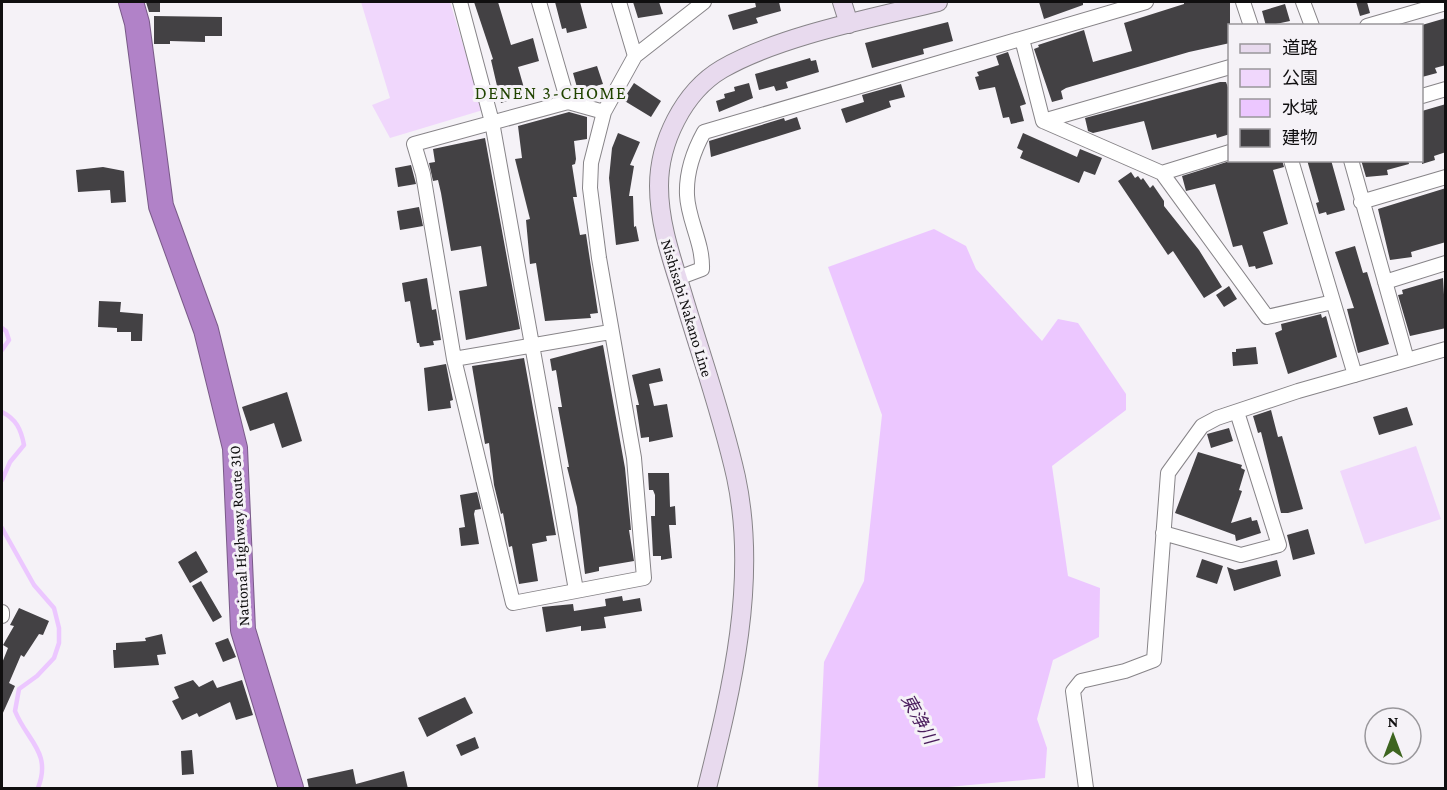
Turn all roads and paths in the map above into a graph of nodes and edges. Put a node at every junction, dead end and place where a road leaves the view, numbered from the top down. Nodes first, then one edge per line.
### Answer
1 (131, 2) edge
2 (460, 2) edge
3 (539, 2) edge
4 (619, 2) edge
5 (699, 2) edge
6 (842, 2) edge
7 (938, 2) edge
8 (1146, 2) edge
9 (1243, 2) edge
10 (1303, 2) edge
11 (1446, 3) edge
12 (849, 24) junction
13 (1250, 24) edge
14 (1311, 24) edge
15 (1374, 24) edge
16 (1023, 39) junction
17 (635, 56) junction
18 (1228, 68) edge
19 (1446, 89) edge
20 (1423, 96) edge
21 (568, 102) junction
22 (603, 112) junction
23 (1043, 121) junction
24 (492, 122) junction
25 (1228, 153) edge
26 (1293, 162) edge
27 (1351, 162) edge
28 (1162, 173) junction
29 (1446, 177) edge
30 (1361, 202) junction
31 (1446, 263) edge
32 (678, 278) junction
33 (1385, 282) junction
34 (1333, 302) junction
35 (610, 332) junction
36 (532, 344) junction
37 (1446, 349) edge
38 (454, 359) junction
39 (1407, 360) junction
40 (1355, 375) junction
41 (1238, 412) junction
42 (1163, 533) junction
43 (576, 590) junction
44 (2, 612) edge
45 (2, 616) edge
46 (291, 789) edge
47 (708, 789) edge
48 (1086, 789) edge

1 - 46 highway, National Highway Route 310
2 - 24 street
3 - 21 street
4 - 17 street
5 - 17 street
6 - 12 main road
7 - 12 main road, Nishisabi Nakano Line
8 - 16 street
9 - 13 street
10 - 14 street
11 - 15 street
12 - 32 main road, Nishisabi Nakano Line
16 - 23 street
16 - 32 street
17 - 22 street
18 - 23 street
19 - 20 street
21 - 22 street
21 - 24 street
22 - 35 street
23 - 28 street
24 - 36 street
24 - 38 street
25 - 28 street
26 - 34 street
27 - 30 street
28 - 34 street
29 - 30 street
30 - 33 street
31 - 33 street
32 - 47 main road, Nishisabi Nakano Line
33 - 39 street
34 - 40 street
35 - 36 street
35 - 43 street
36 - 38 street
36 - 43 street
37 - 39 street
38 - 43 street
39 - 40 street
40 - 41 street
41 - 42 street
41 - 42 street
42 - 48 street
44 - 45 street

